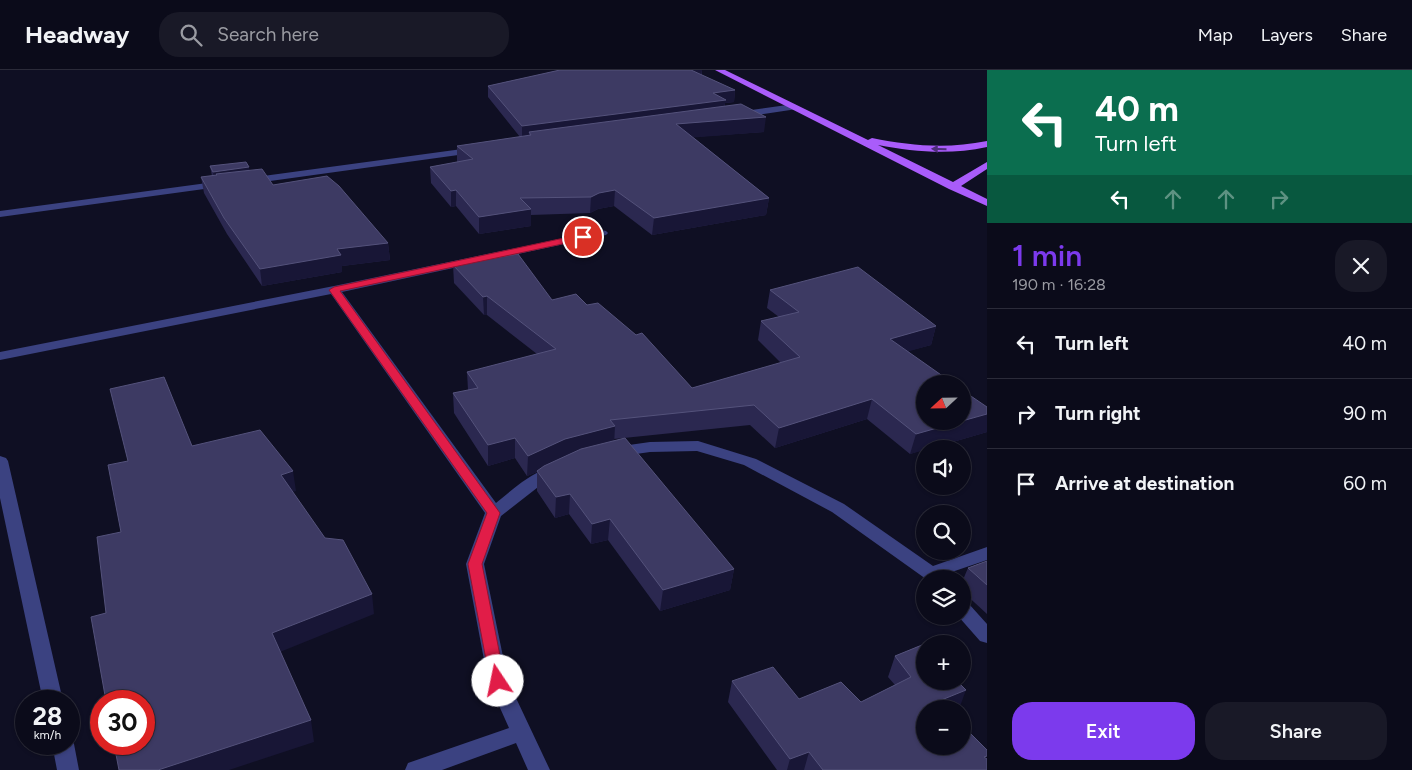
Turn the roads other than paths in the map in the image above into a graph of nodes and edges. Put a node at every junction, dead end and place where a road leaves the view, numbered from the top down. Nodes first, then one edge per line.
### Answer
1 (719, 70) edge
2 (794, 107) junction
3 (725, 117) edge
4 (850, 136) junction
5 (987, 144) edge
6 (490, 148) edge
7 (987, 165) edge
8 (953, 187) junction
9 (987, 203) edge
10 (0, 214) edge
11 (602, 233) dead end
12 (334, 290) junction
13 (0, 356) edge
14 (596, 457) edge
15 (0, 461) edge
16 (573, 464) edge
17 (494, 513) junction
18 (987, 553) edge
19 (926, 570) edge
20 (948, 570) edge
21 (971, 619) edge
22 (987, 636) edge
23 (51, 690) edge
24 (521, 732) junction
25 (65, 755) edge
26 (68, 770) edge
27 (416, 770) edge
28 (539, 770) edge

1 - 2 main road
2 - 3 street
2 - 4 main road
5 -> 4 main road
4 - 8 main road
6 - 10 street
7 - 8 main road
8 - 9 main road
11 - 12 street
12 - 13 street
12 - 17 street
14 - 19 street
15 - 23 street
16 - 17 street
17 - 24 street
18 - 20 street
21 - 22 street
24 - 27 street
24 - 28 street
25 - 26 street

